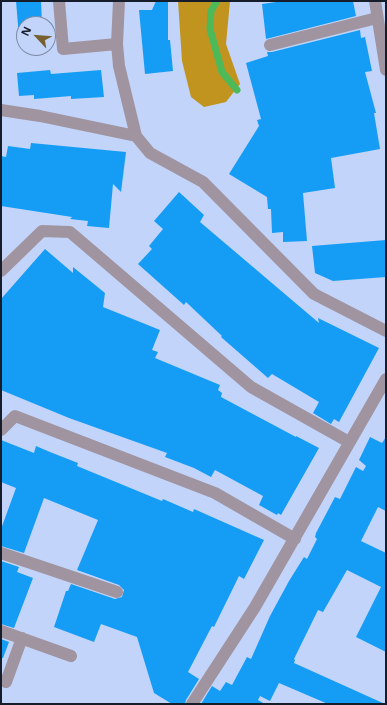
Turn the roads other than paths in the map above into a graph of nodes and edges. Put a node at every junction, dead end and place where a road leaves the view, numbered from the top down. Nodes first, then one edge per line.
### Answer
1 (58, 1) edge
2 (119, 1) edge
3 (375, 1) edge
4 (377, 18) junction
5 (117, 44) junction
6 (270, 45) dead end
7 (386, 70) edge
8 (1, 110) edge
9 (136, 136) junction
10 (1, 271) edge
11 (386, 331) edge
12 (386, 379) edge
13 (1, 430) edge
14 (349, 442) junction
15 (295, 539) junction
16 (1, 552) edge
17 (117, 592) dead end
18 (1, 631) edge
19 (22, 638) junction
20 (71, 656) dead end
21 (6, 682) dead end
22 (192, 704) edge

1 - 5 street
2 - 5 street
3 - 4 street
4 - 6 street
4 - 7 street
5 - 9 street
8 - 9 street
9 - 11 street
10 - 14 street
12 - 14 street
13 - 15 street
14 - 15 street
15 - 22 street
16 - 17 street
18 - 19 street
19 - 20 street
19 - 21 street

